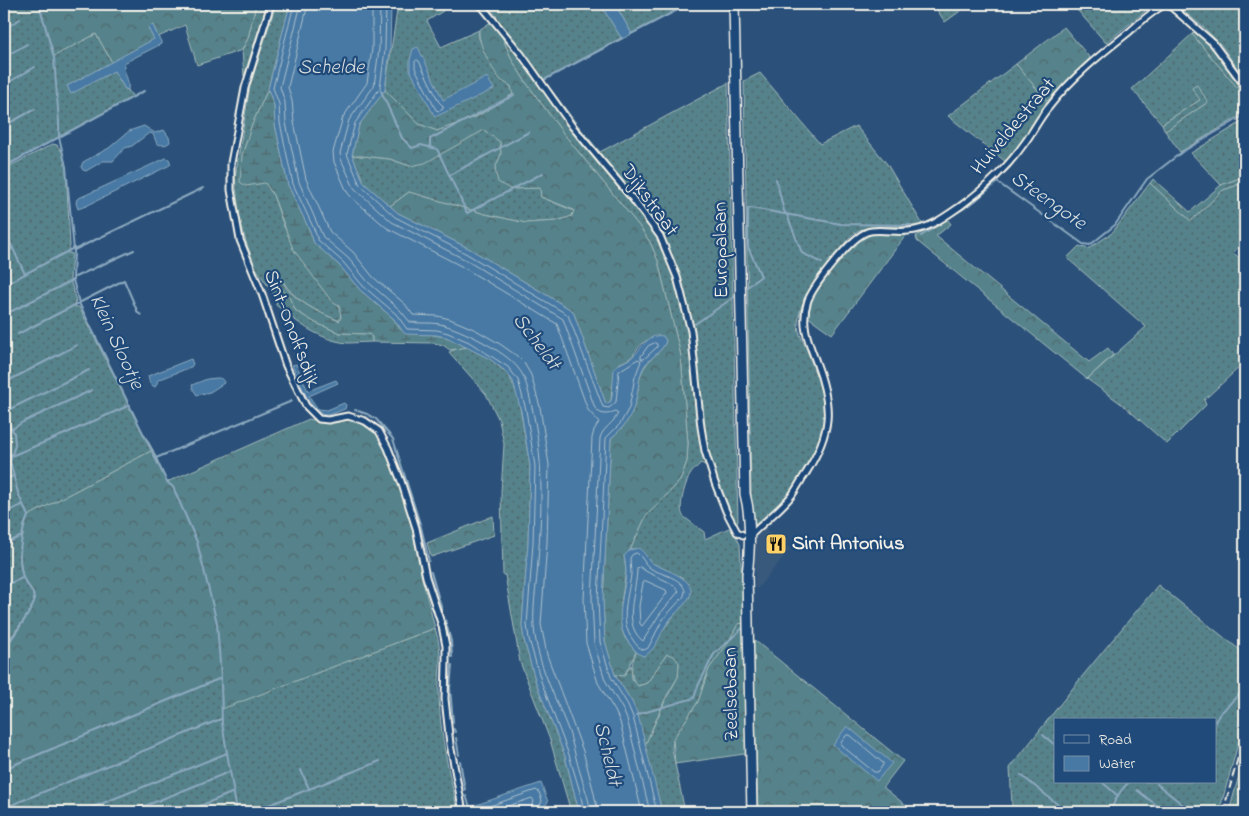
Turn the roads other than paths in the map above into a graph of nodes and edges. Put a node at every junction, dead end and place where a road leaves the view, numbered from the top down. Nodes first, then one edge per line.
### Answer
1 (271, 4) edge
2 (480, 4) edge
3 (734, 4) edge
4 (1163, 4) edge
5 (1245, 86) edge
6 (745, 494) joint
7 (746, 534) junction
8 (462, 812) edge
9 (752, 812) edge

1 - 8 street, Sint-Onolfsdijk
2 - 7 street, Dijkstraat
3 - 6 main road, Europalaan
4 - 5 street
4 - 7 street, Huiveldestraat
6 - 7 main road, Zeelsebaan
7 - 9 main road, Zeelsebaan

